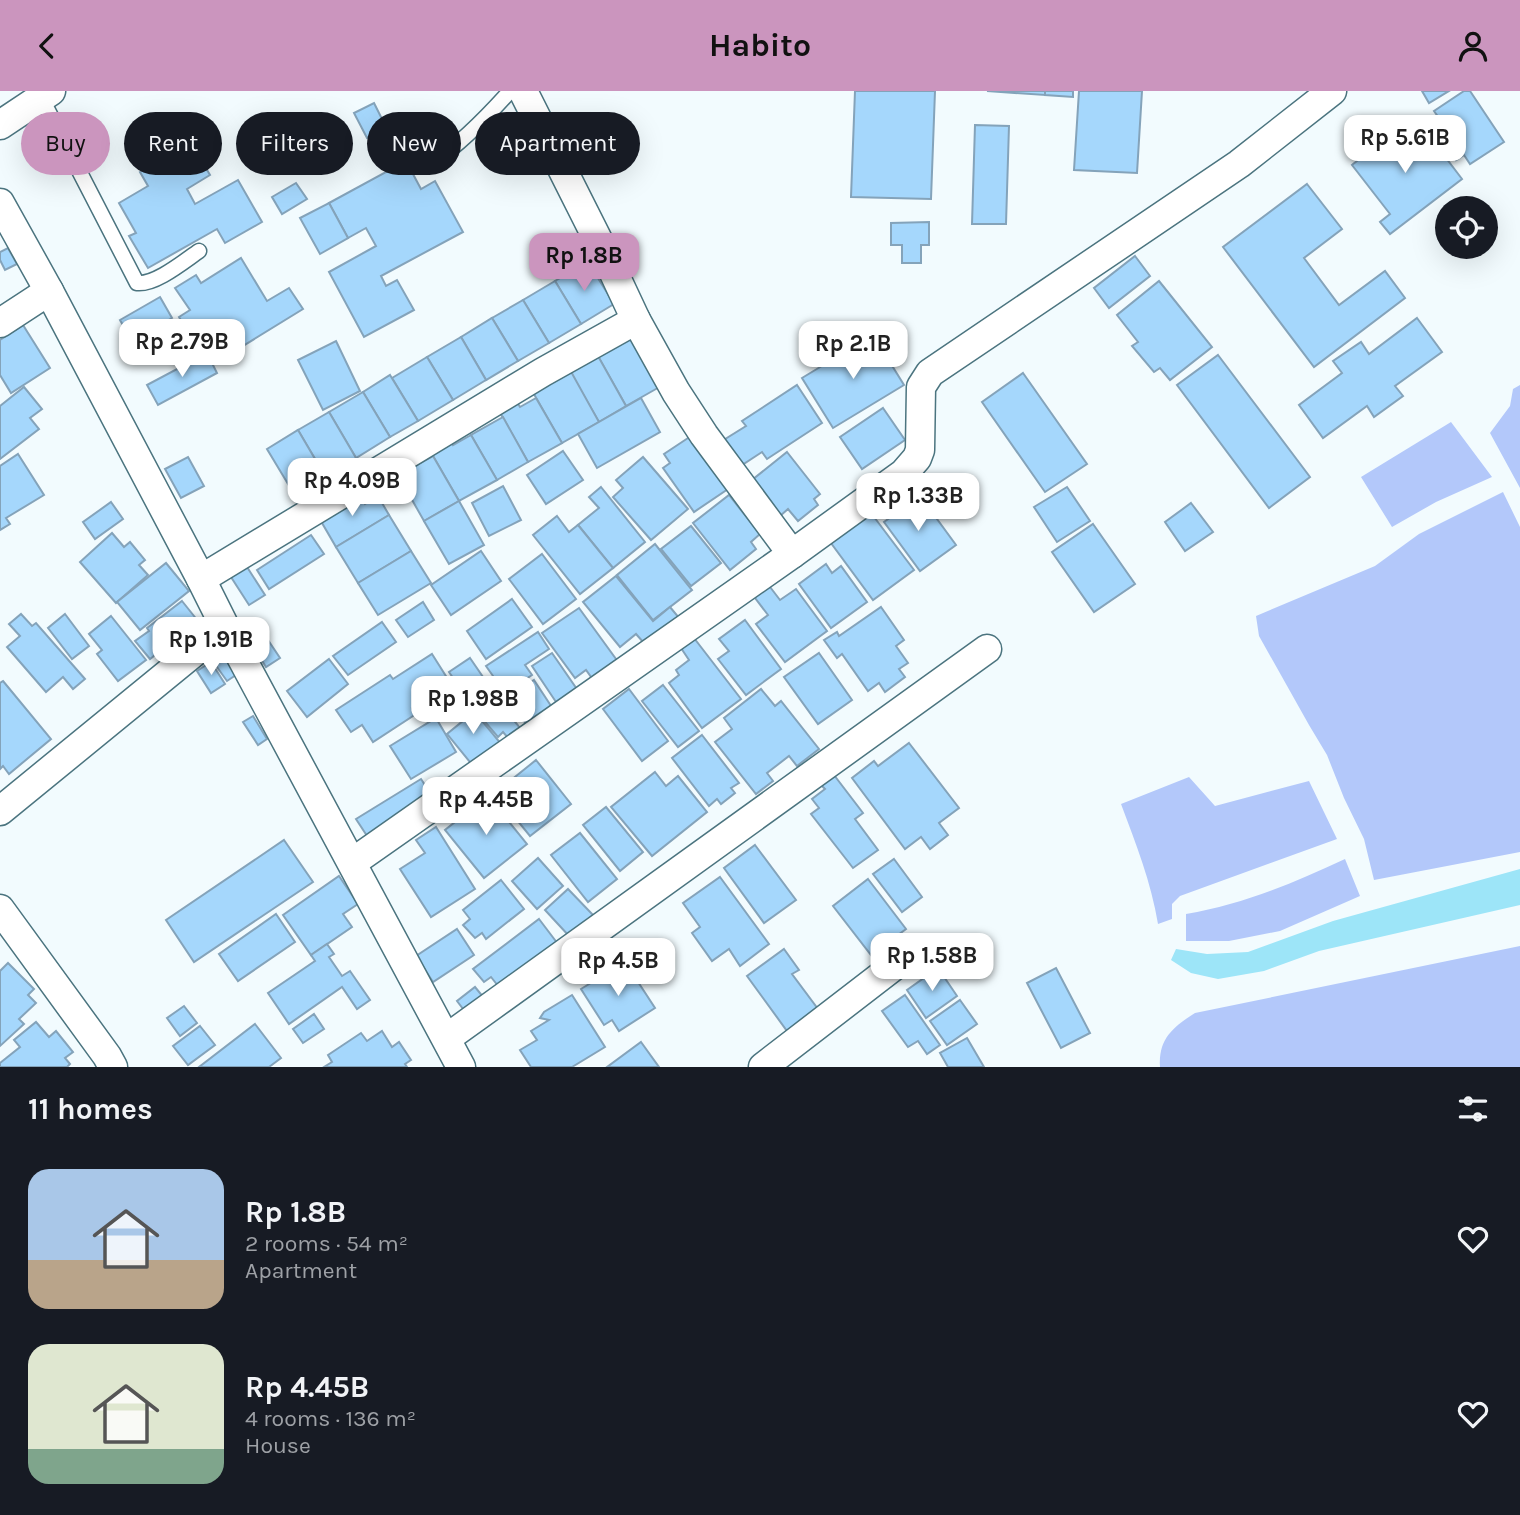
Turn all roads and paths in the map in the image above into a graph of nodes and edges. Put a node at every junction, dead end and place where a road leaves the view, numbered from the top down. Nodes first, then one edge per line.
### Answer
1 (510, 91) edge
2 (523, 91) edge
3 (1332, 91) edge
4 (46, 94) edge
5 (0, 125) edge
6 (461, 141) edge
7 (0, 203) edge
8 (199, 251) dead end
9 (49, 291) junction
10 (636, 320) junction
11 (0, 323) edge
12 (792, 554) junction
13 (201, 579) junction
14 (225, 627) junction
15 (987, 649) dead end
16 (0, 811) edge
17 (353, 862) junction
18 (0, 909) edge
19 (911, 953) dead end
20 (447, 1038) junction
21 (113, 1067) edge
22 (461, 1067) edge
23 (762, 1067) edge

1 - 6 lane
2 - 10 street
3 - 12 street
4 - 5 street
4 - 8 lane
7 - 9 street
9 - 11 street
9 - 13 street
10 - 12 street
10 - 13 street
12 - 17 street
13 - 14 street
14 - 16 street
14 - 17 street
15 - 20 street
17 - 20 street
18 - 21 street
19 - 23 street
20 - 22 street

